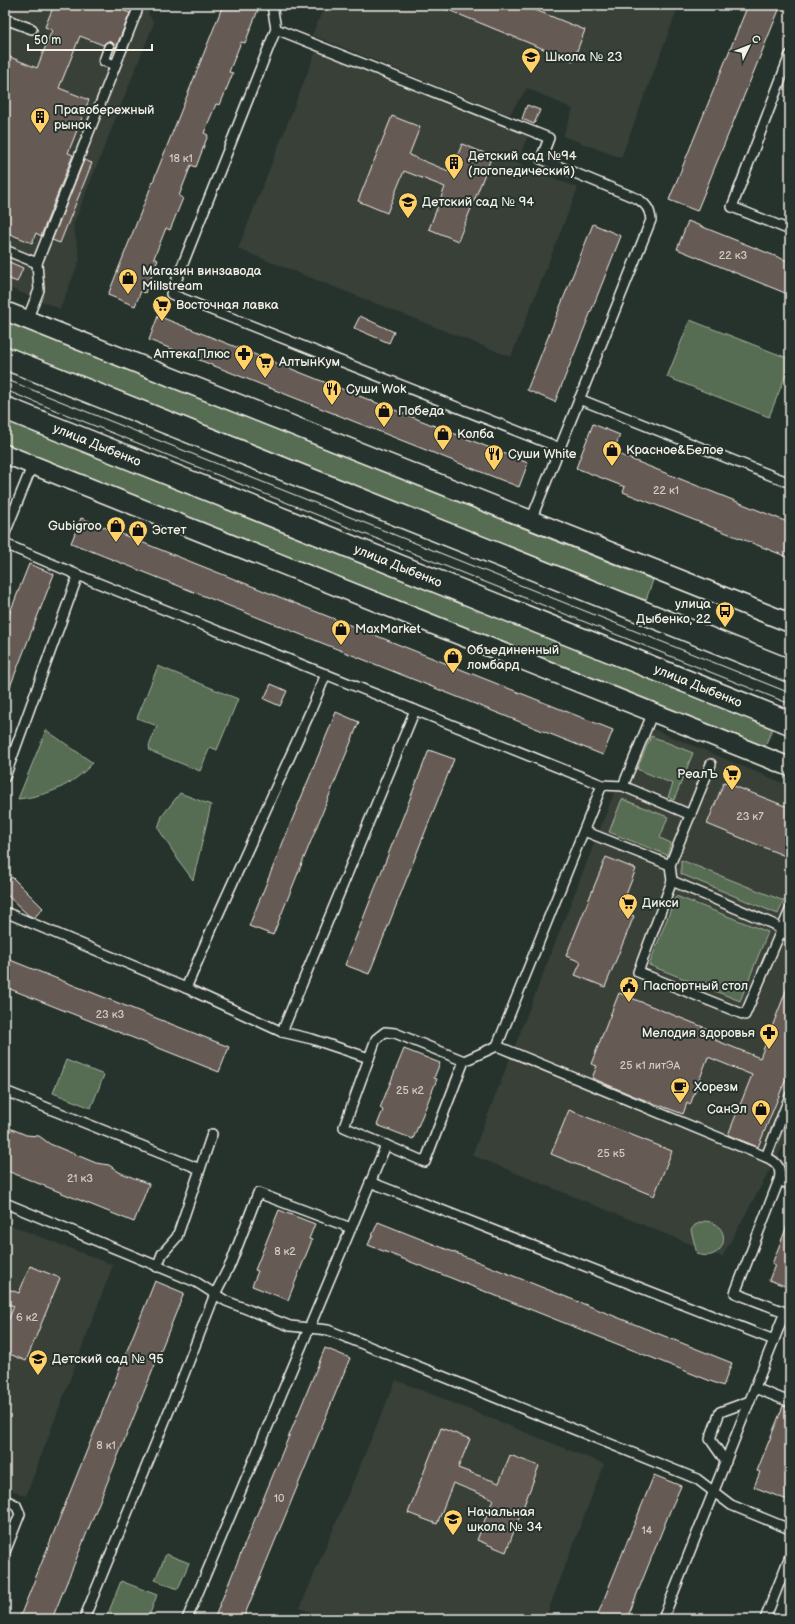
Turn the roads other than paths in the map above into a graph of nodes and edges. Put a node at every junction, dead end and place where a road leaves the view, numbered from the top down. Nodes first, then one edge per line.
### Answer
1 (137, 5) edge
2 (272, 5) edge
3 (5, 19) edge
4 (276, 29) junction
5 (32, 30) dead end
6 (109, 47) dead end
7 (790, 55) edge
8 (115, 65) junction
9 (790, 230) edge
10 (5, 250) edge
11 (37, 263) junction
12 (5, 311) edge
13 (27, 320) junction
14 (5, 358) edge
15 (579, 399) junction
16 (5, 408) edge
17 (560, 448) junction
18 (5, 454) edge
19 (33, 464) junction
20 (790, 483) edge
21 (530, 520) junction
22 (5, 532) edge
23 (5, 544) edge
24 (78, 575) junction
25 (790, 623) edge
26 (790, 671) edge
27 (326, 674) junction
28 (415, 710) junction
29 (653, 712) junction
30 (790, 723) edge
31 (711, 764) dead end
32 (790, 767) edge
33 (5, 777) edge
34 (602, 785) junction
35 (623, 786) junction
36 (691, 814) junction
37 (584, 831) junction
38 (670, 865) junction
39 (672, 881) junction
40 (790, 910) edge
41 (5, 912) edge
42 (781, 931) junction
43 (790, 937) edge
44 (186, 988) junction
45 (282, 1032) junction
46 (497, 1046) junction
47 (369, 1058) junction
48 (464, 1062) junction
49 (5, 1091) edge
50 (790, 1096) edge
51 (212, 1134) dead end
52 (386, 1145) junction
53 (766, 1157) junction
54 (200, 1169) junction
55 (780, 1180) junction
56 (370, 1182) junction
57 (790, 1185) edge
58 (5, 1203) edge
59 (351, 1228) junction
60 (157, 1267) junction
61 (215, 1294) junction
62 (788, 1313) edge
63 (309, 1328) junction
64 (774, 1340) junction
65 (755, 1388) junction
66 (750, 1401) junction
67 (790, 1402) edge
68 (726, 1462) junction
69 (714, 1492) junction
70 (5, 1500) edge
71 (790, 1528) edge
72 (5, 1552) edge
73 (790, 1556) edge
74 (84, 1619) edge
75 (187, 1619) edge
76 (663, 1619) edge
77 (765, 1619) edge

1 - 8 lane
2 - 4 lane
3 - 5 lane
4 - 15 lane
4 - 17 lane
6 - 8 lane
7 - 9 lane
8 - 11 lane
10 - 11 lane
11 - 13 lane
12 - 13 street
13 - 21 street
14 - 26 main road
15 - 17 lane
15 - 20 lane
16 - 30 main road, улица Дыбенко
17 - 21 lane
18 - 19 street
19 - 22 lane
19 - 29 street
21 - 25 street
23 - 24 lane
24 - 27 lane
24 - 33 lane
27 - 28 lane
27 - 44 lane
28 - 34 lane
28 - 45 lane
29 - 32 street
29 - 35 lane
31 - 36 lane
34 - 35 lane
34 - 37 lane
35 - 36 lane
36 - 38 lane
37 - 38 lane
37 - 46 lane
38 - 39 lane
39 - 42 lane
39 - 42 lane
40 - 42 lane
41 - 44 lane
42 - 43 lane
44 - 45 lane
45 - 47 lane
46 - 48 lane
46 - 53 lane
47 - 48 lane
47 - 52 lane
48 - 52 lane
49 - 54 lane
50 - 53 lane
51 - 54 lane
52 - 56 lane
53 - 55 lane
54 - 60 lane
55 - 57 lane
55 - 62 lane
56 - 59 lane
56 - 64 lane
58 - 60 lane
59 - 61 lane
59 - 63 lane
60 - 61 lane
61 - 63 lane
61 - 74 lane
62 - 64 lane
63 - 69 lane
63 - 75 lane
64 - 65 lane
65 - 66 lane
65 - 67 lane
66 - 68 lane
66 - 68 lane
68 - 69 lane
69 - 71 lane
69 - 76 lane
70 - 72 lane
73 - 77 lane

